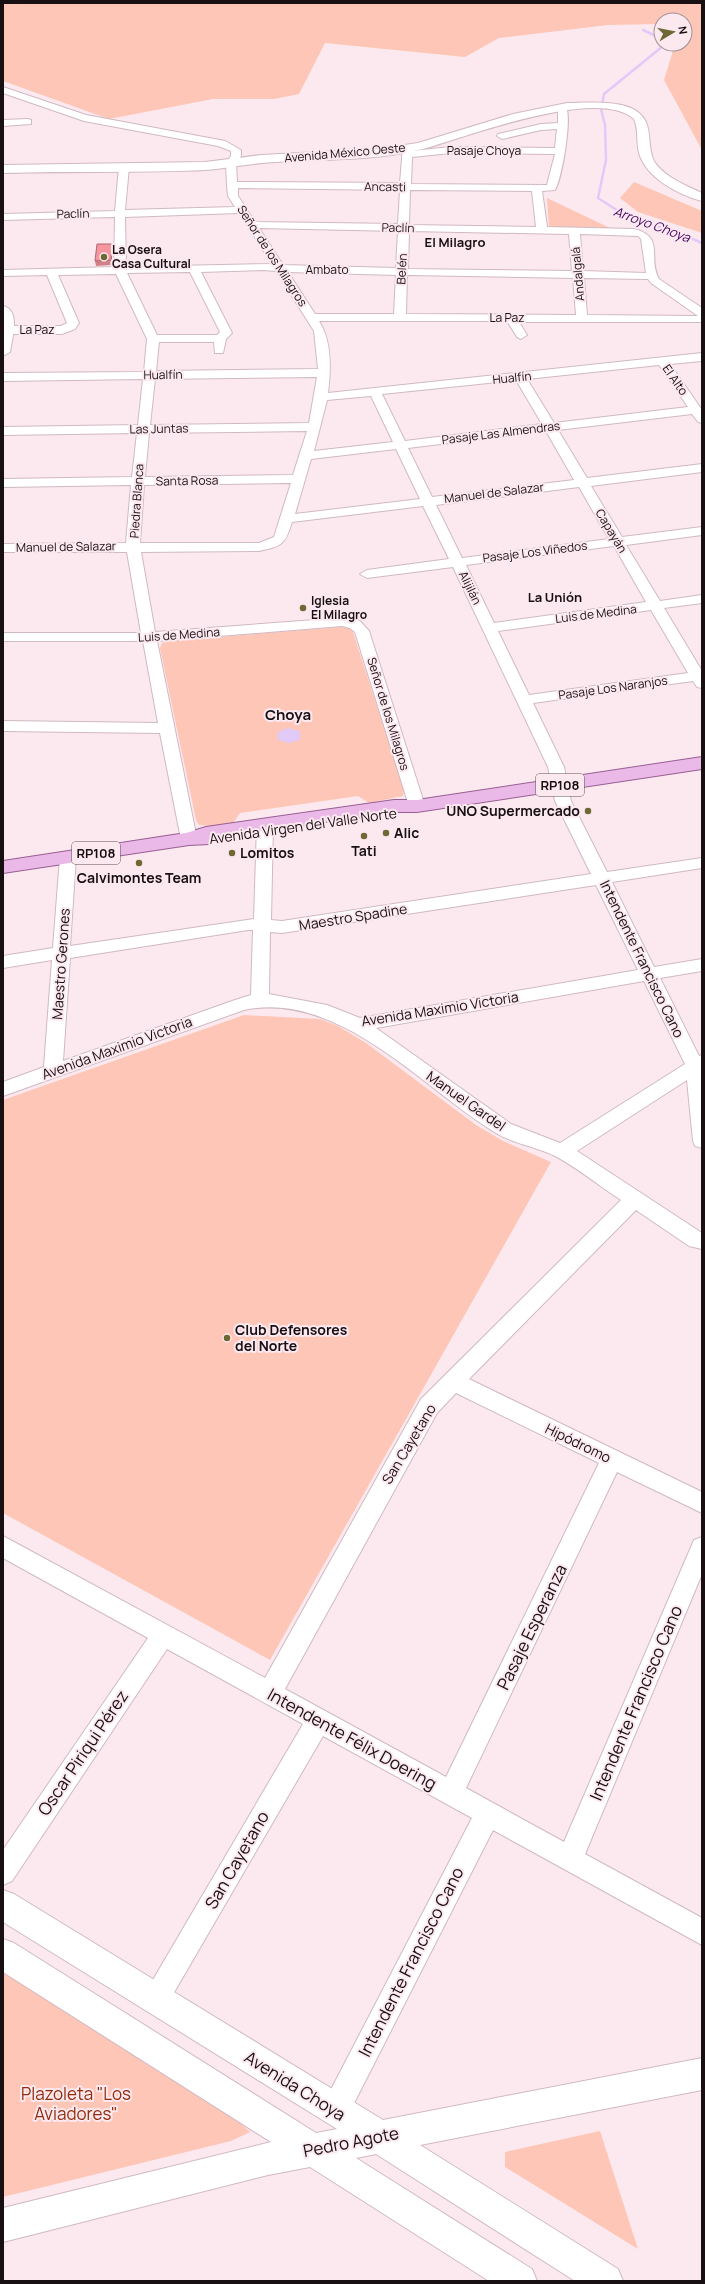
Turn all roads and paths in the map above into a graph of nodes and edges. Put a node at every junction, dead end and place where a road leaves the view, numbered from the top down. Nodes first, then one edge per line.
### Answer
1 (3, 90) edge
2 (563, 109) dead end
3 (28, 122) dead end
4 (3, 123) edge
5 (562, 126) junction
6 (502, 136) dead end
7 (407, 151) junction
8 (561, 151) junction
9 (231, 163) junction
10 (124, 167) junction
11 (3, 168) edge
12 (232, 185) junction
13 (406, 187) junction
14 (537, 189) junction
15 (702, 197) edge
16 (240, 210) junction
17 (120, 212) junction
18 (3, 217) edge
19 (251, 226) junction
20 (404, 228) junction
21 (542, 230) junction
22 (574, 231) junction
23 (194, 269) junction
24 (280, 269) junction
25 (120, 270) junction
26 (402, 271) junction
27 (51, 272) junction
28 (3, 273) edge
29 (578, 274) junction
30 (652, 276) junction
31 (3, 310) edge
32 (702, 313) edge
33 (312, 317) junction
34 (400, 317) junction
35 (511, 318) junction
36 (582, 318) junction
37 (702, 319) edge
38 (5, 330) edge
39 (521, 335) dead end
40 (220, 338) junction
41 (153, 339) junction
42 (219, 350) dead end
43 (3, 352) edge
44 (702, 356) edge
45 (662, 361) junction
46 (324, 373) junction
47 (149, 375) junction
48 (3, 377) edge
49 (520, 377) junction
50 (375, 392) junction
51 (322, 397) junction
52 (699, 415) edge
53 (314, 427) junction
54 (550, 428) junction
55 (143, 429) junction
56 (3, 431) edge
57 (401, 445) junction
58 (306, 456) junction
59 (702, 468) edge
60 (298, 479) junction
61 (137, 482) junction
62 (582, 482) junction
63 (3, 483) edge
64 (428, 501) junction
65 (286, 519) junction
66 (702, 531) edge
67 (617, 541) junction
68 (273, 544) joint
69 (135, 546) junction
70 (3, 548) edge
71 (457, 562) junction
72 (367, 574) dead end
73 (702, 599) edge
74 (655, 606) junction
75 (355, 624) joint
76 (489, 628) junction
77 (3, 637) edge
78 (149, 638) junction
79 (700, 678) edge
80 (524, 700) junction
81 (3, 726) edge
82 (166, 728) junction
83 (702, 763) edge
84 (559, 785) junction
85 (417, 806) junction
86 (265, 828) junction
87 (189, 840) junction
88 (68, 857) junction
89 (702, 863) edge
90 (3, 867) edge
91 (603, 879) junction
92 (263, 926) junction
93 (63, 953) junction
94 (3, 962) edge
95 (702, 965) edge
96 (650, 973) junction
97 (260, 1000) junction
98 (358, 1025) junction
99 (698, 1064) edge
100 (53, 1071) junction
101 (3, 1089) edge
102 (702, 1141) edge
103 (562, 1152) junction
104 (634, 1200) junction
105 (702, 1241) edge
106 (454, 1382) junction
107 (612, 1460) junction
108 (702, 1503) edge
109 (702, 1547) edge
110 (5, 1550) edge
111 (164, 1634) junction
112 (270, 1693) junction
113 (319, 1720) junction
114 (451, 1794) junction
115 (488, 1813) junction
116 (570, 1858) junction
117 (3, 1872) edge
118 (3, 1905) edge
119 (702, 1932) edge
120 (3, 1954) edge
121 (156, 1999) junction
122 (702, 2074) edge
123 (335, 2111) junction
124 (378, 2136) junction
125 (314, 2150) junction
126 (3, 2225) edge
127 (520, 2281) edge
128 (606, 2281) edge

1 - 9 street, Señor de los Milagros
2 - 5 street
3 - 4 street
5 - 6 street
5 - 8 street
7 - 8 street, Pasaje Choya
7 - 9 main road, Avenida México Oeste
7 - 13 street, Belén
7 - 15 main road, Avenida México Oeste
8 - 14 street
9 - 10 main road, Avenida México Oeste
9 - 12 street, Señor de los Milagros
10 - 11 main road, Avenida México Oeste
10 - 17 street
12 - 13 street, Ancasti
12 - 16 street, Señor de los Milagros
13 - 14 street, Ancasti
13 - 20 street, Belén
14 - 21 street
16 - 17 street, Paclín
16 - 19 street, Señor de los Milagros
17 - 18 street, Paclín
17 - 25 street
19 - 20 street, Paclín
19 - 24 street, Señor de los Milagros
20 - 21 street, Paclín
20 - 26 street, Belén
21 - 22 street, Paclín
22 - 29 street, Andalgalá
22 - 30 street, Paclín
23 - 24 street, Ambato
23 - 25 street, Ambato
23 - 40 street
24 - 26 street, Ambato
24 - 33 street, Señor de los Milagros
25 - 27 street, Ambato
25 - 41 street
26 - 29 street, Ambato
26 - 34 street, Belén
27 - 28 street, Ambato
27 - 38 street, La Paz
29 - 30 street, Ambato
29 - 36 street, Andalgalá
30 - 32 street
31 - 38 main road
33 - 34 street, La Paz
33 - 46 street, Señor de los Milagros
34 - 35 street, La Paz
35 - 36 street, La Paz
35 - 39 street
36 - 37 street, La Paz
38 - 43 main road
40 - 41 street
40 - 42 street
41 - 47 street, Piedra Blanca
44 - 45 street, Hualfín
45 - 49 street, Hualfín
45 - 52 street, El Alto
46 - 47 street, Hualfín
46 - 51 street, Señor de los Milagros
47 - 48 street, Hualfín
47 - 55 street, Piedra Blanca
49 - 50 street, Hualfín
49 - 54 street, Capayán
50 - 51 street, Hualfín
50 - 57 street, Alijilán
51 - 53 street, Señor de los Milagros
52 - 54 street, Pasaje Las Almendras
53 - 55 street, Las Juntas
53 - 58 street, Señor de los Milagros
54 - 57 street, Pasaje Las Almendras
54 - 62 street, Capayán
55 - 56 street, Las Juntas
55 - 61 street, Piedra Blanca
57 - 58 street, Pasaje Las Almendras
57 - 64 street, Alijilán
58 - 60 street, Señor de los Milagros
59 - 62 street, Manuel de Salazar
60 - 61 street, Santa Rosa
60 - 65 street, Señor de los Milagros
61 - 63 street, Santa Rosa
61 - 69 street, Piedra Blanca
62 - 64 street, Manuel de Salazar
62 - 67 street, Capayán
64 - 65 street, Manuel de Salazar
64 - 71 street, Alijilán
65 - 68 street, Señor de los Milagros
66 - 67 street, Pasaje Los Viñedos
67 - 71 street, Pasaje Los Viñedos
67 - 74 street, Capayán
68 - 69 street, Manuel de Salazar
69 - 70 street, Manuel de Salazar
69 - 78 street, Piedra Blanca
71 - 72 street, Pasaje Los Viñedos
71 - 76 street, Alijilán
73 - 74 street, Luis de Medina
74 - 76 street, Luis de Medina
74 - 79 street, Capayán
75 - 78 street, Luis de Medina
75 - 85 street, Señor de los Milagros
76 - 80 street, Alijilán
77 - 78 street, Luis de Medina
78 - 82 street, Piedra Blanca
79 - 80 street, Pasaje Los Naranjos
80 - 84 street, Alijilán
81 - 82 street
82 - 87 street, Piedra Blanca
83 - 84 main road, Avenida Virgen del Valle Norte / RP108
84 - 85 main road, Avenida Virgen del Valle Norte / RP108
84 - 91 street, Intendente Francisco Cano
85 - 86 main road, Avenida Virgen del Valle Norte / RP108
86 - 87 main road, Avenida Virgen del Valle Norte / RP108
86 - 92 street
87 - 88 main road, Avenida Virgen del Valle Norte / RP108
88 - 90 main road, Avenida Virgen del Valle Norte / RP108
88 - 93 street, Maestro Gerones
89 - 91 street, Maestro Spadine
91 - 92 street, Maestro Spadine
91 - 96 street, Intendente Francisco Cano
92 - 93 street, Maestro Spadine
92 - 97 street
93 - 94 street, Maestro Spadine
93 - 100 street, Maestro Gerones
95 - 96 street, Avenida Maximio Victoria
96 - 98 street, Avenida Maximio Victoria
96 - 99 street, Intendente Francisco Cano
97 - 98 street, Avenida Maximio Victoria
97 - 100 street, Avenida Maximio Victoria
98 - 103 street, Manuel Gardel
99 - 102 street, Intendente Francisco Cano
99 - 103 street
100 - 101 street, Avenida Maximio Victoria
103 - 104 street, Manuel Gardel
104 - 105 street, Manuel Gardel
104 - 106 street, San Cayetano
106 - 107 street, Hipódromo
106 - 112 street, San Cayetano
107 - 108 street, Hipódromo
107 - 114 street, Pasaje Esperanza
109 - 116 street, Intendente Francisco Cano
110 - 111 street, Intendente Félix Doering
111 - 112 street, Intendente Félix Doering
111 - 117 street, Oscar Piriqui Pérez
112 - 113 street, Intendente Félix Doering
113 - 114 street, Intendente Félix Doering
113 - 121 street, San Cayetano
114 - 115 street, Intendente Félix Doering
115 - 116 street, Intendente Félix Doering
115 - 123 street, Intendente Francisco Cano
116 - 119 street, Intendente Félix Doering
118 - 121 main road, Avenida Choya
120 - 125 main road
121 - 123 main road, Avenida Choya
122 - 124 main road, Pedro Agote
123 - 124 main road, Avenida Choya
124 - 125 main road, Pedro Agote
124 - 128 main road, Avenida Choya
125 - 126 main road, Pedro Agote
125 - 127 main road

